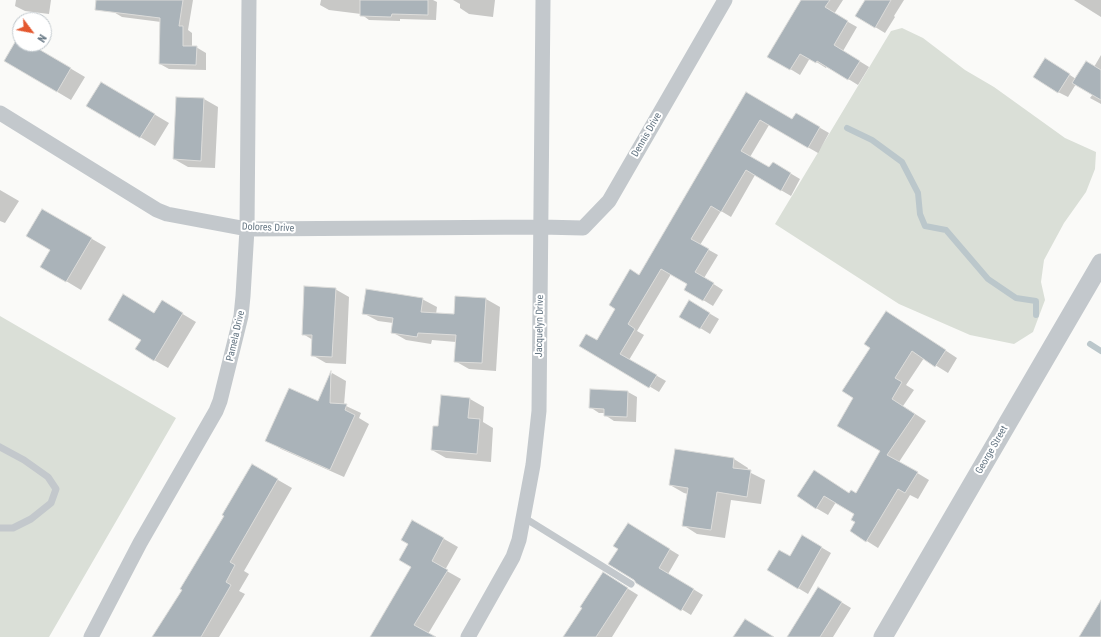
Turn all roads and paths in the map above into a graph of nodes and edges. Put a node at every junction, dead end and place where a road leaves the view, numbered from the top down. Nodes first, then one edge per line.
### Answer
1 (249, 0) edge
2 (543, 0) edge
3 (725, 0) edge
4 (0, 113) edge
5 (541, 227) junction
6 (247, 229) junction
7 (1101, 263) edge
8 (0, 447) edge
9 (523, 516) junction
10 (0, 528) edge
11 (631, 584) dead end
12 (91, 637) edge
13 (468, 637) edge
14 (883, 637) edge

1 - 6 street, Pamela Drive
2 - 5 street, Jacquelyn Drive
3 - 5 street, Dennis Drive
4 - 6 street, Dolores Drive
5 - 6 street, Dolores Drive
5 - 9 street, Jacquelyn Drive
6 - 12 street, Pamela Drive
7 - 14 street, George Street
8 - 10 lane
9 - 11 lane
9 - 13 street, Jacquelyn Drive

